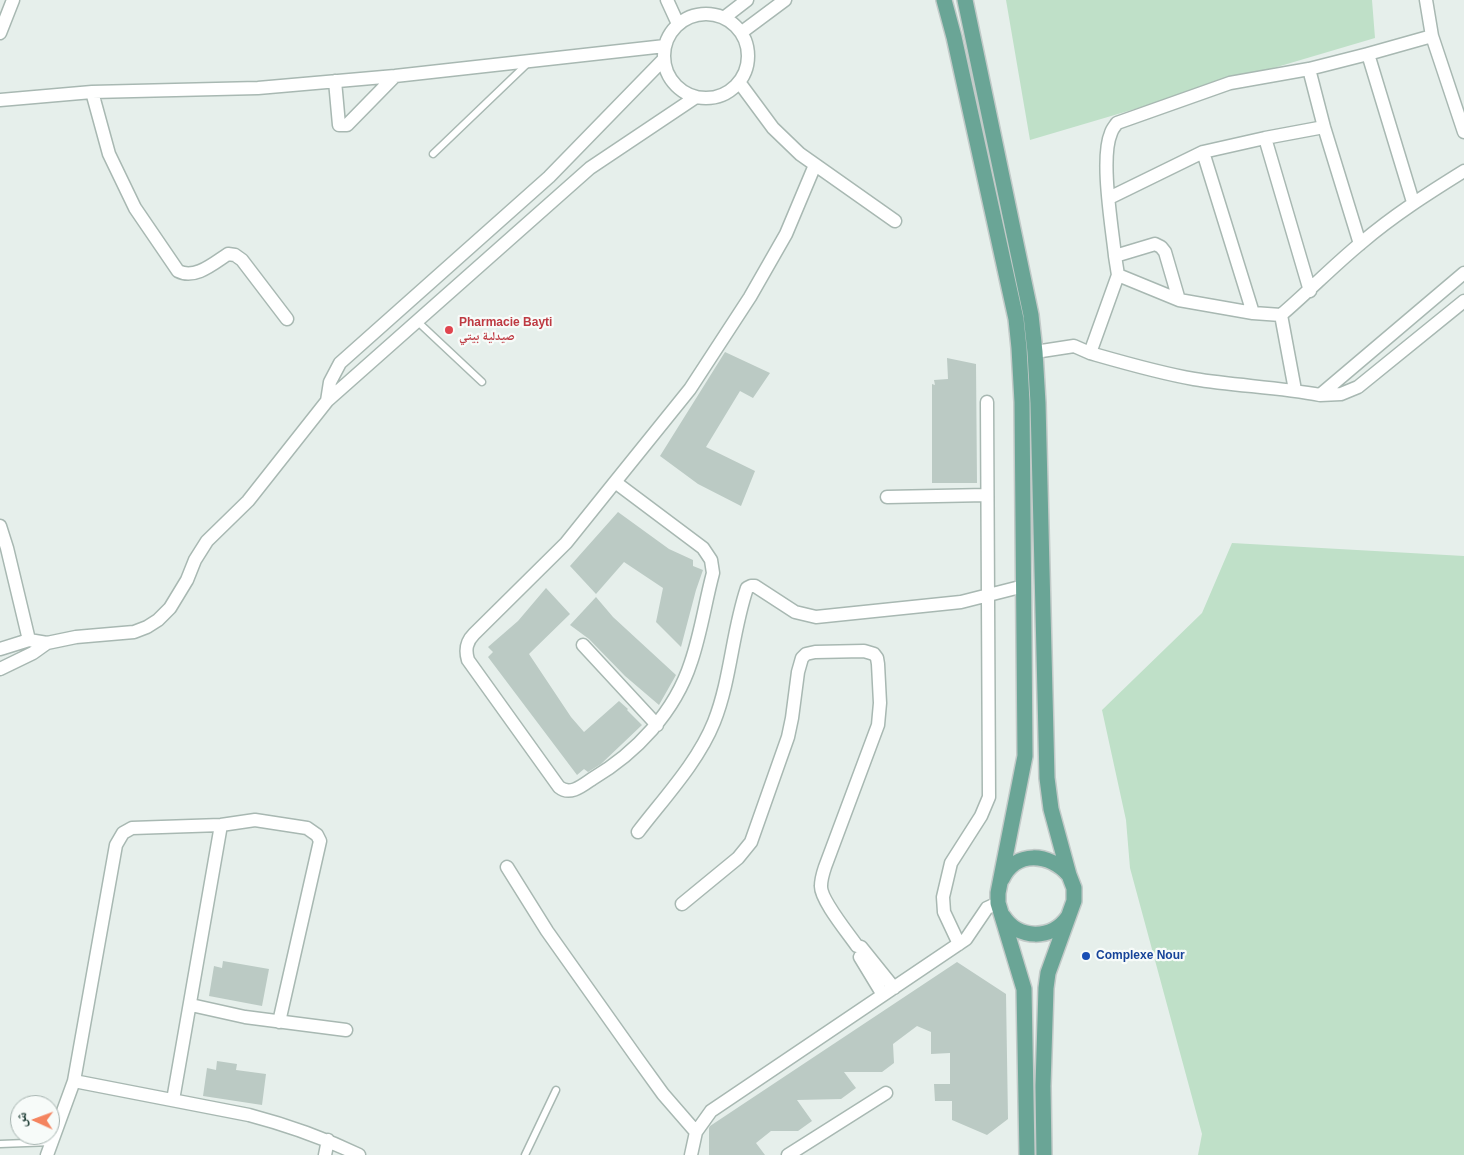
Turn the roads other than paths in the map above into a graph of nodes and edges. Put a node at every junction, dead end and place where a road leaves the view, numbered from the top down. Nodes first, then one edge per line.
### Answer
1 (14, 0) edge
2 (667, 0) edge
3 (748, 0) edge
4 (785, 0) edge
5 (944, 0) edge
6 (965, 0) edge
7 (1426, 0) edge
8 (725, 17) junction
9 (678, 24) junction
10 (742, 32) junction
11 (0, 33) edge
12 (1432, 36) junction
13 (665, 46) junction
14 (1368, 54) junction
15 (664, 59) junction
16 (529, 62) junction
17 (1308, 69) junction
18 (395, 76) junction
19 (335, 81) junction
20 (739, 82) junction
21 (92, 92) junction
22 (696, 97) junction
23 (0, 100) edge
24 (1324, 126) junction
25 (1464, 132) edge
26 (1265, 138) junction
27 (1203, 152) junction
28 (433, 154) dead end
29 (815, 165) junction
30 (1464, 171) edge
31 (1108, 198) junction
32 (1413, 202) junction
33 (895, 221) dead end
34 (1360, 244) junction
35 (1115, 256) junction
36 (1464, 273) edge
37 (1118, 275) junction
38 (1310, 291) junction
39 (1179, 300) junction
40 (1464, 301) edge
41 (1253, 313) junction
42 (1281, 315) junction
43 (392, 318) junction
44 (287, 319) dead end
45 (418, 322) junction
46 (404, 334) junction
47 (1036, 352) junction
48 (1090, 353) junction
49 (482, 382) dead end
50 (1295, 390) junction
51 (1320, 395) junction
52 (327, 401) junction
53 (987, 402) dead end
54 (614, 482) junction
55 (987, 495) junction
56 (887, 497) dead end
57 (0, 526) edge
58 (1024, 586) junction
59 (987, 596) junction
60 (29, 640) junction
61 (47, 643) junction
62 (583, 646) dead end
63 (0, 649) edge
64 (0, 669) edge
65 (656, 725) junction
66 (222, 825) junction
67 (638, 832) dead end
68 (507, 867) dead end
69 (1069, 875) junction
70 (1000, 883) junction
71 (682, 904) dead end
72 (1000, 908) junction
73 (1070, 914) junction
74 (959, 944) junction
75 (889, 992) junction
76 (191, 1005) junction
77 (279, 1022) junction
78 (346, 1030) dead end
79 (74, 1081) junction
80 (556, 1090) dead end
81 (886, 1093) dead end
82 (173, 1100) junction
83 (60, 1120) edge
84 (696, 1132) junction
85 (328, 1140) junction
86 (325, 1155) edge
87 (359, 1155) edge
88 (525, 1155) edge
89 (691, 1155) edge
90 (788, 1155) edge
91 (1027, 1155) edge
92 (1044, 1155) edge

1 - 11 street
2 - 9 street
3 - 8 street
4 - 10 street
5 - 58 main road
6 - 47 main road
7 - 12 street
8 - 9 street
8 - 10 street
9 - 13 street
10 - 20 street
12 - 14 street
12 - 25 street
13 - 15 street
13 - 16 street
14 - 17 street
14 - 32 street
15 - 22 street
15 - 43 street
16 - 18 street
16 - 28 lane
17 - 24 street
17 - 31 street
18 - 19 street
18 - 19 street
19 - 21 street
20 - 22 street
20 - 29 street
21 - 23 street
21 - 44 street
22 - 45 street
24 - 26 street
24 - 34 street
26 - 27 street
26 - 38 street
27 - 31 street
27 - 41 street
29 - 33 street
29 - 54 street
30 - 32 street
31 - 35 street
32 - 34 street
34 - 38 street
35 - 37 street
35 - 39 street
36 - 51 street
37 - 39 street
37 - 48 street
38 - 42 street
39 - 41 street
40 - 51 street
41 - 42 street
42 - 50 street
43 - 46 street
43 - 52 street
45 - 46 street
45 - 49 lane
46 - 52 street
47 - 48 street
47 - 69 main road
48 - 50 street
50 - 51 street
52 - 61 street
53 - 55 street
54 - 65 street
54 - 65 street
55 - 56 street
55 - 59 street
57 - 60 street
58 - 59 street
58 - 70 main road
59 - 67 street
59 - 74 street
60 - 61 street
60 - 63 street
61 - 64 street
62 - 65 street
66 - 76 street
66 - 77 street
66 - 79 street
68 - 84 street
69 - 70 main road
69 - 73 main road
70 - 72 main road
71 - 75 street
72 - 73 main road
72 - 74 street
72 - 91 main road
73 - 92 main road
74 - 75 street
75 - 84 street
76 - 77 street
76 - 82 street
77 - 78 street
79 - 82 street
79 - 83 street
80 - 88 lane
81 - 90 street
82 - 85 street
84 - 89 street
85 - 86 street
85 - 87 street

